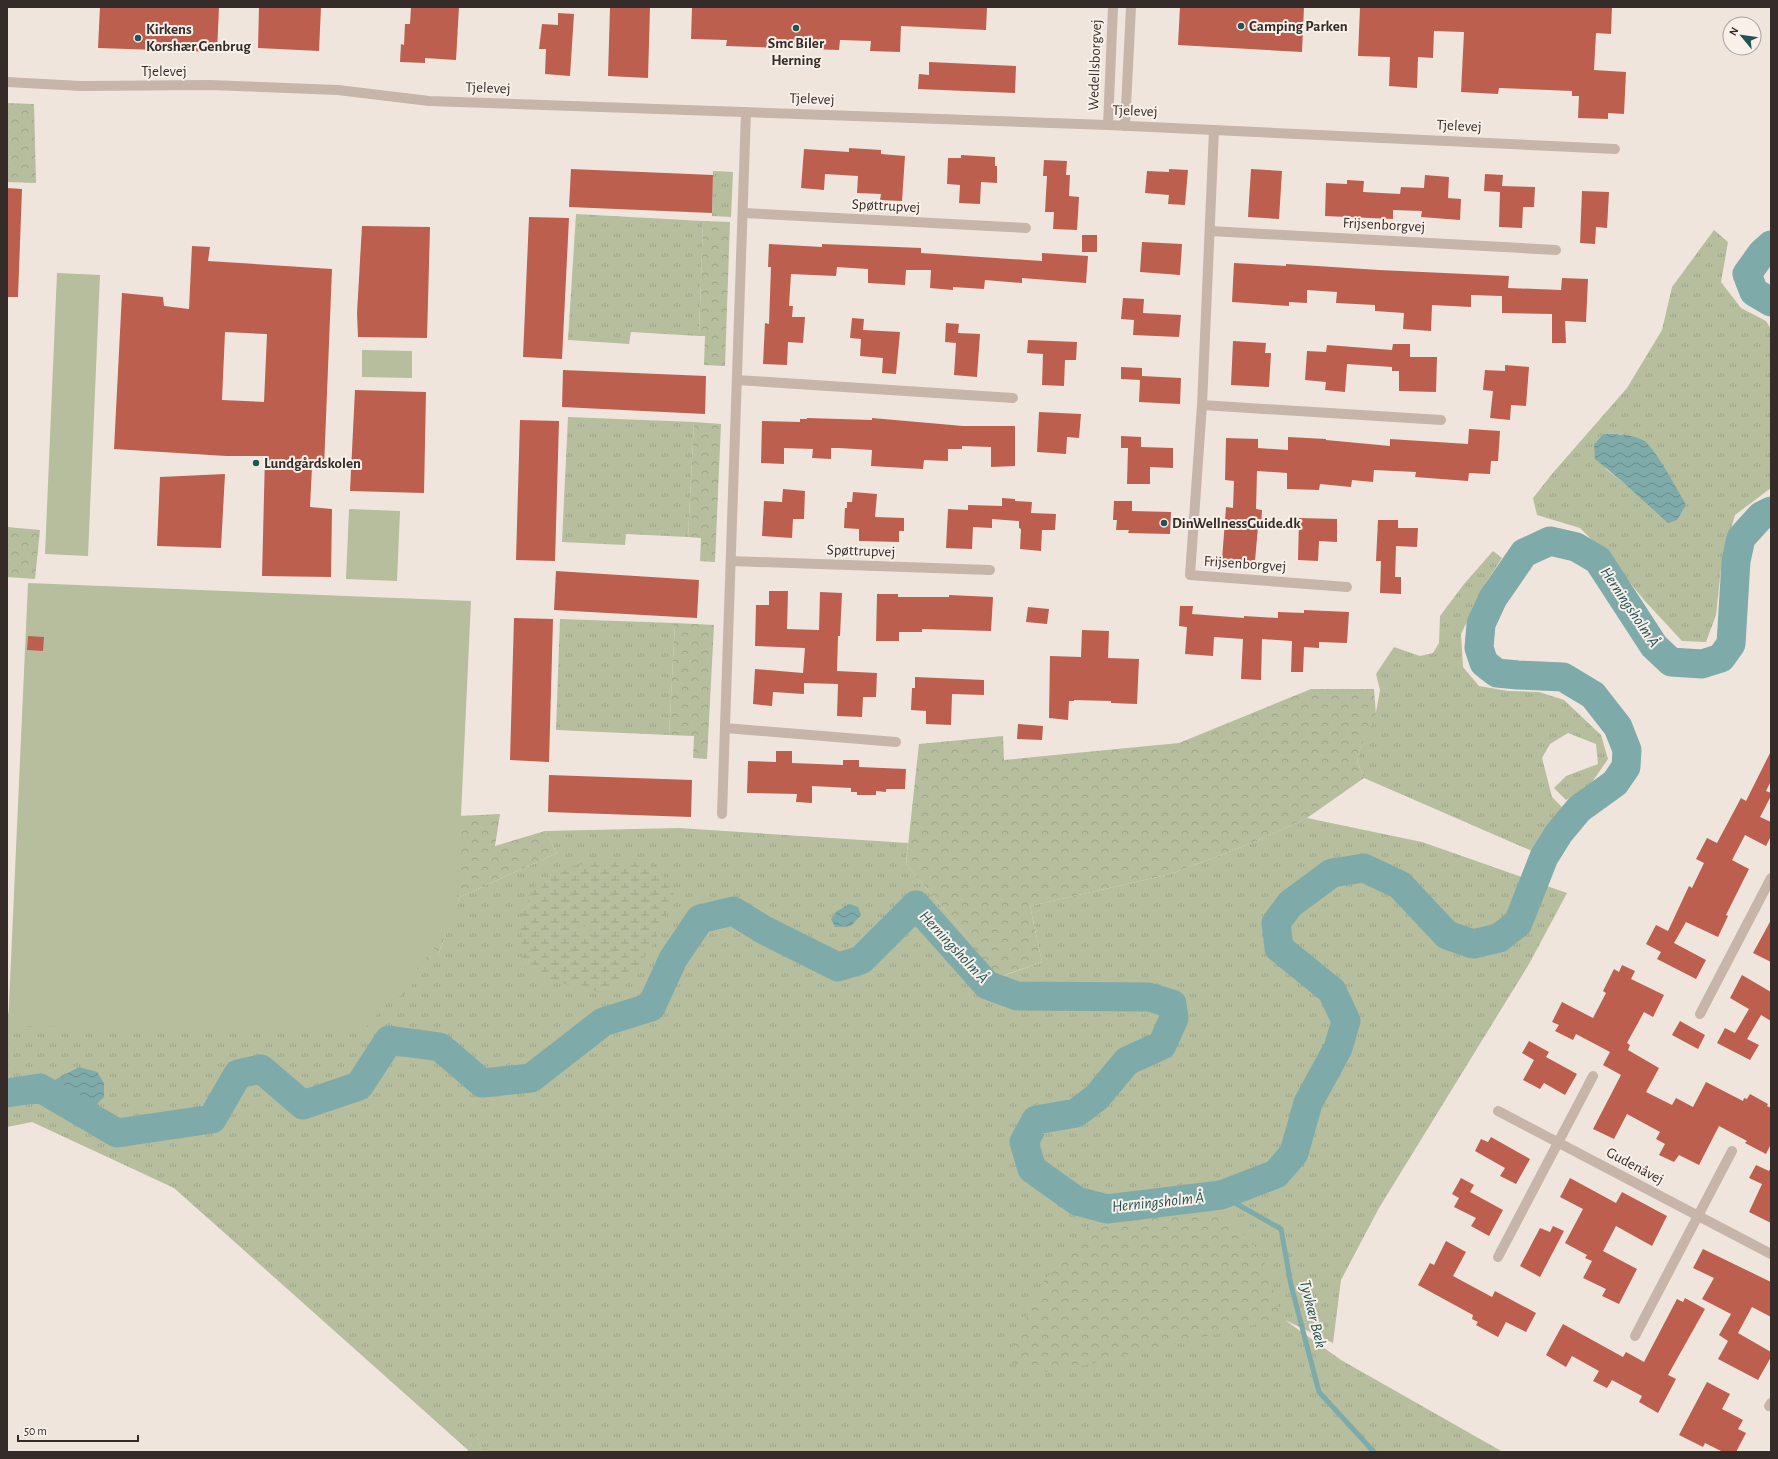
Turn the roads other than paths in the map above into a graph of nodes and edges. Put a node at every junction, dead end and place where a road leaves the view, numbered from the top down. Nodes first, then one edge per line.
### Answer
1 (1113, 7) edge
2 (1131, 7) edge
3 (7, 82) edge
4 (746, 112) junction
5 (1108, 125) junction
6 (1125, 126) junction
7 (1214, 130) junction
8 (1615, 149) dead end
9 (743, 213) junction
10 (1026, 228) dead end
11 (1210, 231) junction
12 (1556, 250) dead end
13 (737, 380) junction
14 (1013, 398) dead end
15 (1202, 405) junction
16 (1441, 420) dead end
17 (731, 561) junction
18 (990, 570) dead end
19 (1347, 587) dead end
20 (725, 728) junction
21 (896, 742) dead end
22 (722, 814) dead end
23 (1771, 878) edge
24 (1700, 1014) dead end
25 (1593, 1076) dead end
26 (1498, 1111) dead end
27 (1558, 1142) junction
28 (1732, 1151) dead end
29 (1698, 1216) junction
30 (1771, 1254) edge
31 (1498, 1256) dead end
32 (1635, 1336) dead end

1 - 5 street, Wedellsborgvej
2 - 6 street
3 - 4 street, Tjelevej
4 - 5 street, Tjelevej
4 - 9 street
5 - 6 street, Tjelevej
6 - 7 street, Tjelevej
7 - 8 street, Tjelevej
7 - 11 street, Frijsenborgvej
9 - 10 street, Spøttrupvej
9 - 13 street
11 - 12 street, Frijsenborgvej
11 - 15 street, Frijsenborgvej
13 - 14 street
13 - 17 street
15 - 16 street
15 - 19 street, Frijsenborgvej
17 - 18 street, Spøttrupvej
17 - 20 street
20 - 21 street
20 - 22 street
23 - 24 street
25 - 27 street
26 - 27 street, Gudenåvej
27 - 29 street, Gudenåvej
27 - 31 street
28 - 29 street
29 - 30 street, Gudenåvej
29 - 32 street

